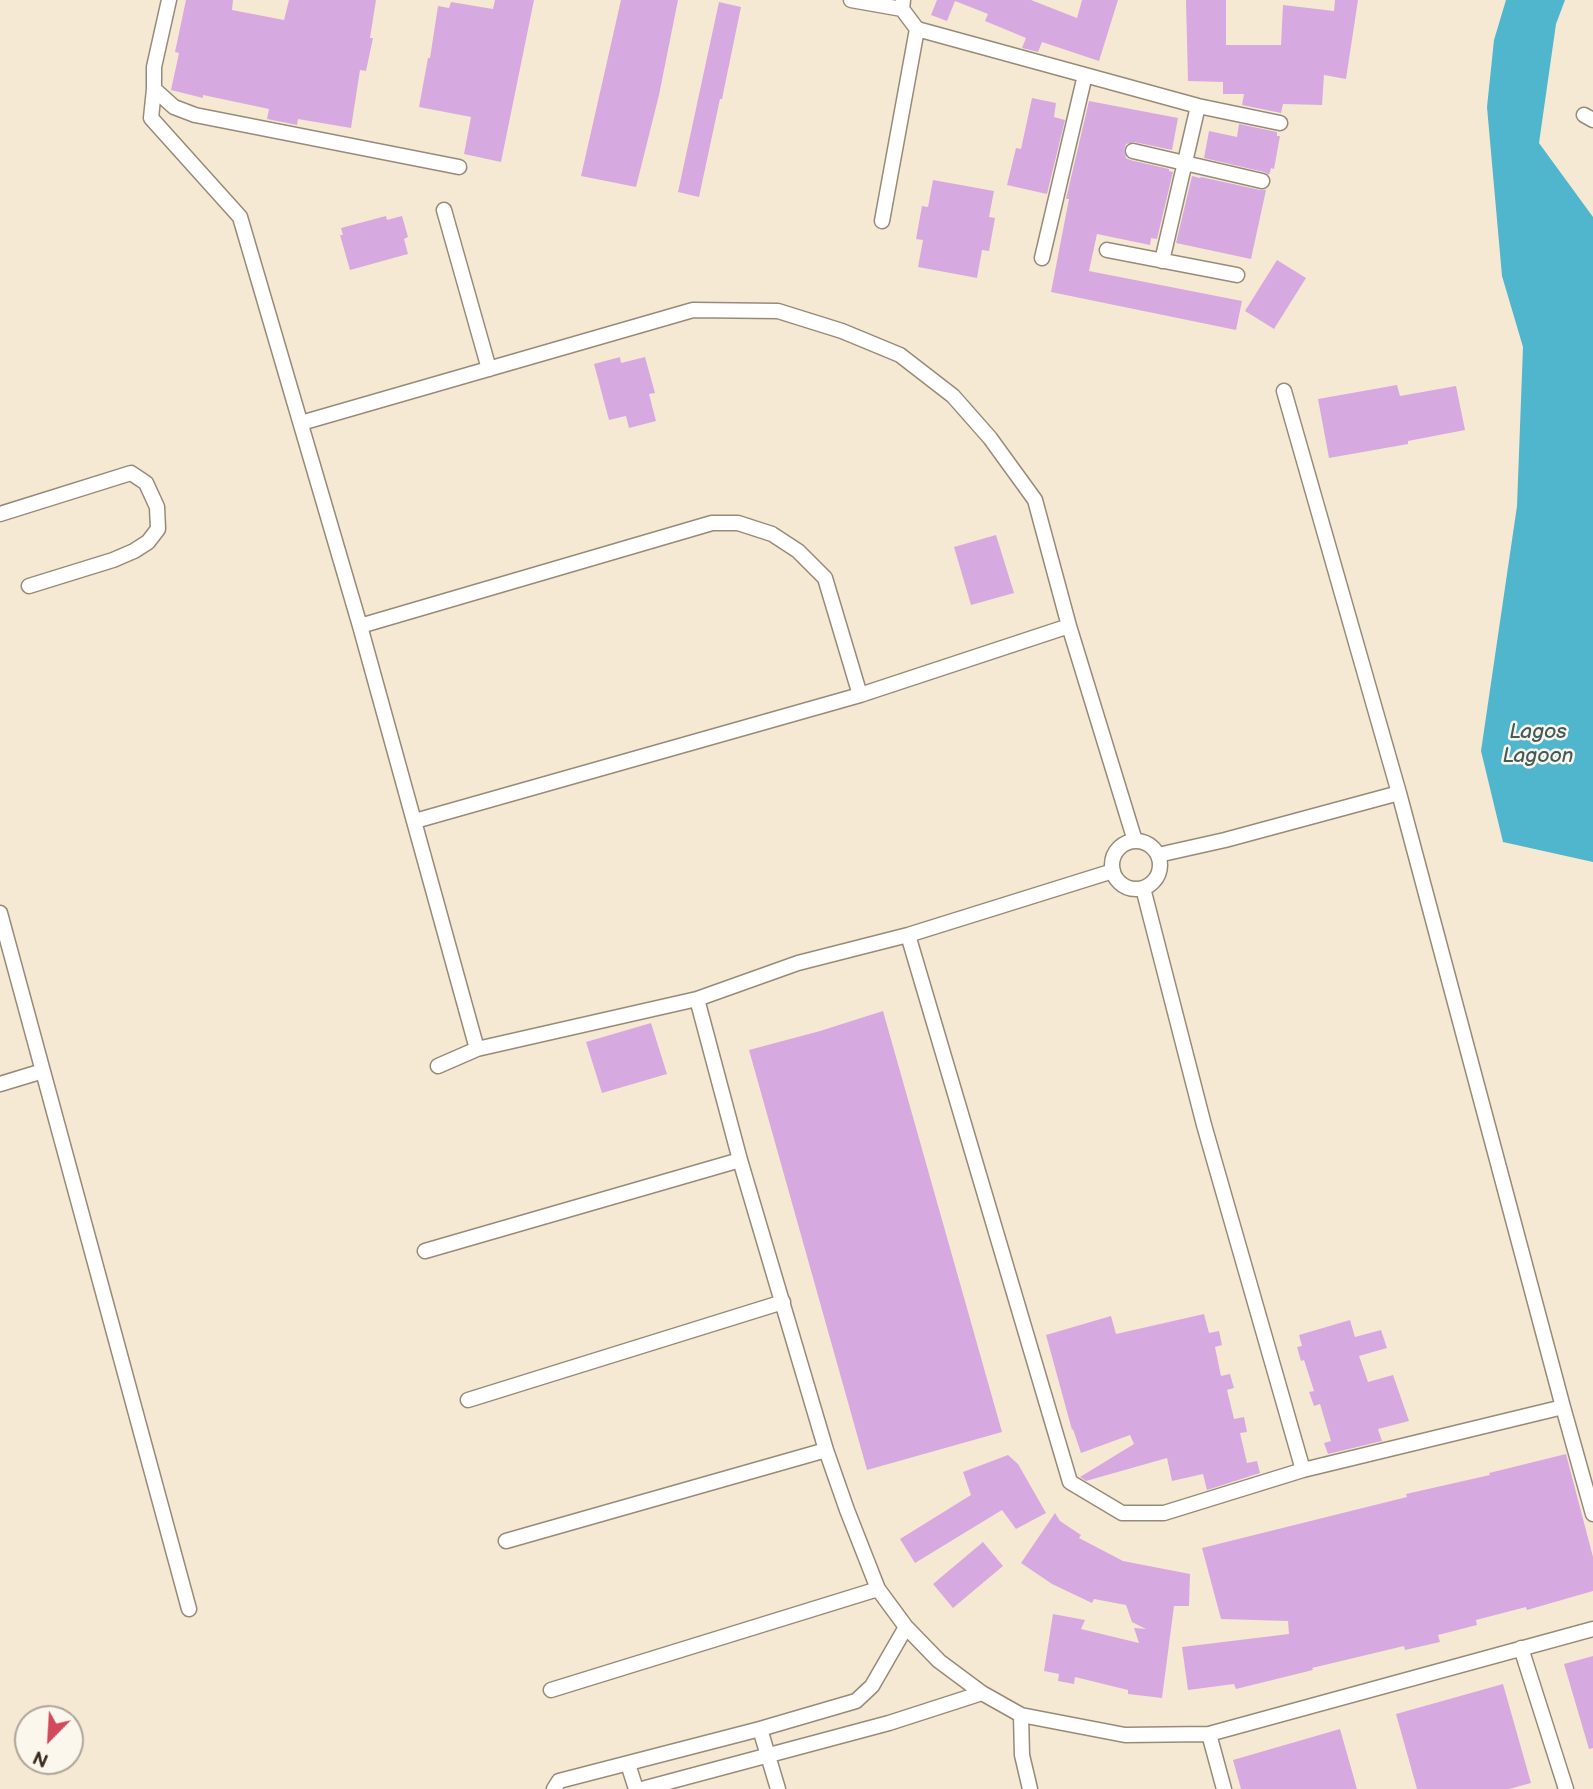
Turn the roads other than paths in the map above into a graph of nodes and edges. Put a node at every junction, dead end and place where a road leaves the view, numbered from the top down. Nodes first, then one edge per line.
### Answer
1 (169, 0) edge
2 (851, 0) edge
3 (902, 5) edge
4 (916, 29) junction
5 (1086, 75) junction
6 (154, 89) junction
7 (1198, 106) junction
8 (1280, 123) dead end
9 (1133, 151) dead end
10 (1184, 164) junction
11 (459, 167) dead end
12 (1262, 181) dead end
13 (444, 210) dead end
14 (881, 221) dead end
15 (1107, 250) dead end
16 (1042, 258) dead end
17 (1162, 261) junction
18 (1237, 275) dead end
19 (489, 369) junction
20 (1284, 391) dead end
21 (301, 423) junction
22 (0, 514) edge
23 (29, 586) dead end
24 (360, 626) junction
25 (1069, 626) junction
26 (860, 695) junction
27 (1399, 793) junction
28 (415, 821) junction
29 (1135, 841) junction
30 (1158, 855) junction
31 (1113, 872) junction
32 (1143, 888) junction
33 (0, 913) edge
34 (908, 935) junction
35 (697, 999) junction
36 (477, 1049) junction
37 (438, 1066) dead end
38 (43, 1072) junction
39 (0, 1084) edge
40 (740, 1160) junction
41 (425, 1251) dead end
42 (783, 1302) junction
43 (468, 1400) dead end
44 (1563, 1407) junction
45 (826, 1450) junction
46 (1303, 1470) junction
47 (1593, 1514) edge
48 (506, 1541) dead end
49 (878, 1589) junction
50 (189, 1609) dead end
51 (906, 1627) junction
52 (1593, 1629) edge
53 (1521, 1648) junction
54 (551, 1690) dead end
55 (982, 1693) junction
56 (1021, 1715) junction
57 (760, 1729) junction
58 (1209, 1734) junction
59 (768, 1755) junction
60 (628, 1764) junction
61 (554, 1789) edge
62 (636, 1789) edge
63 (642, 1789) edge
64 (778, 1789) edge
65 (1030, 1789) edge
66 (1224, 1789) edge
67 (1566, 1789) edge

1 - 6 street
2 - 3 street
3 - 4 street
4 - 5 street
4 - 14 street
5 - 7 street
5 - 16 street
6 - 11 street
6 - 21 street
7 - 8 street
7 - 10 street
9 - 10 street
10 - 12 street
10 - 17 street
13 - 19 street
15 - 17 street
17 - 18 street
19 - 21 street
19 - 25 street
20 - 27 street
21 - 24 street
22 - 23 street
24 - 26 street
24 - 28 street
25 - 26 street
25 - 29 street
26 - 28 street
27 - 30 street
27 - 44 street
28 - 36 street
29 - 30 street
29 - 31 street
30 - 32 street
31 - 32 street
31 - 34 street
32 - 46 street
33 - 38 street
34 - 35 street
34 - 46 street
35 - 36 street
35 - 40 street
36 - 37 street
38 - 39 street
38 - 50 street
40 - 41 street
40 - 42 street
42 - 43 street
42 - 45 street
44 - 46 street
44 - 47 street
45 - 48 street
45 - 49 street
49 - 51 street
49 - 54 street
51 - 55 street
51 - 57 street
52 - 53 street
53 - 58 street
53 - 67 street
55 - 56 street
55 - 59 street
56 - 58 street
56 - 65 street
57 - 59 street
57 - 60 street
58 - 66 street
59 - 63 street
59 - 64 street
60 - 61 street
60 - 62 street

